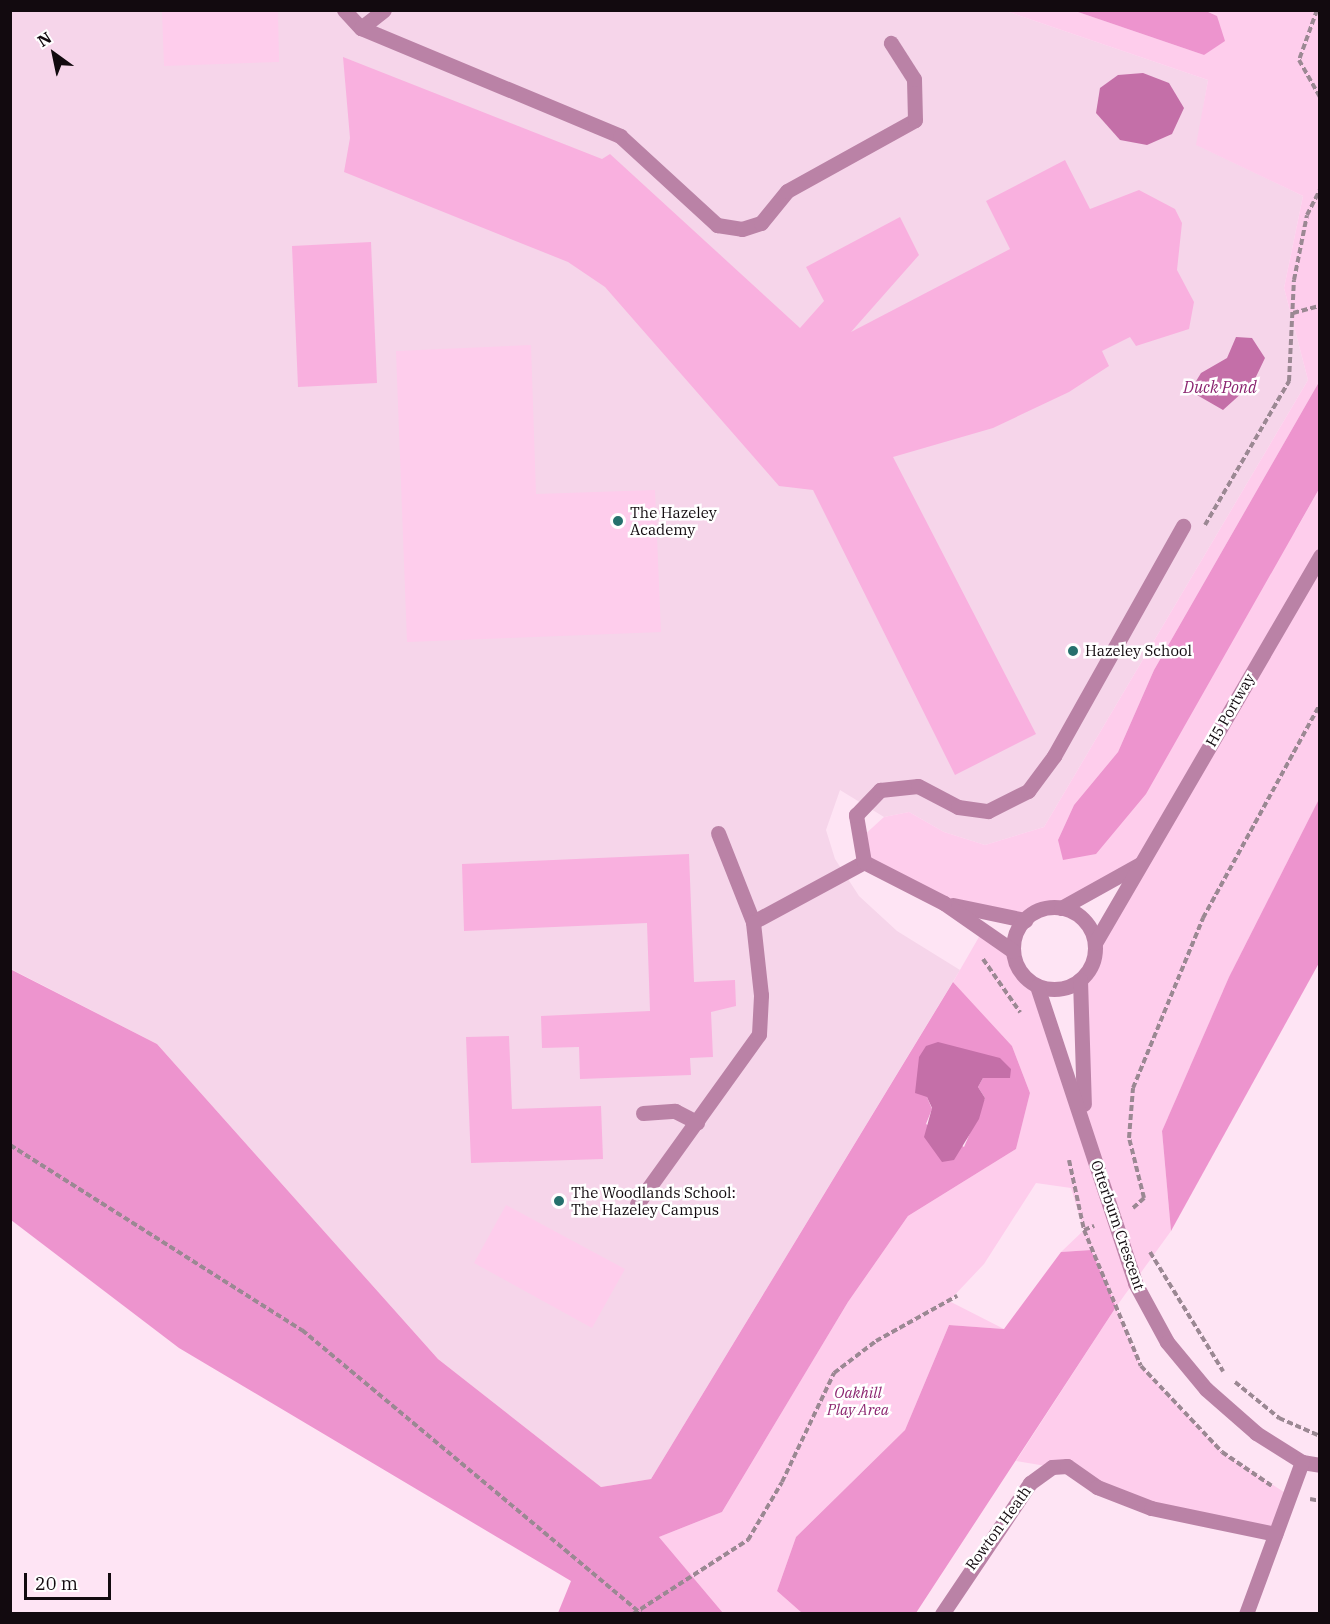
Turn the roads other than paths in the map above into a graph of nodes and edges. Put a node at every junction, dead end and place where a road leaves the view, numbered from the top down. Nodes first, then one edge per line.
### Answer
1 (344, 10) edge
2 (384, 10) edge
3 (361, 28) junction
4 (891, 43) dead end
5 (1183, 526) dead end
6 (1320, 556) edge
7 (718, 833) dead end
8 (864, 862) junction
9 (1140, 864) junction
10 (944, 903) junction
11 (1061, 908) junction
12 (1025, 920) junction
13 (753, 922) junction
14 (1095, 943) junction
15 (1013, 951) junction
16 (1080, 980) junction
17 (1037, 986) junction
18 (643, 1113) dead end
19 (1084, 1119) junction
20 (697, 1122) junction
21 (637, 1204) dead end
22 (1302, 1462) junction
23 (1320, 1465) edge
24 (1275, 1534) junction
25 (942, 1614) edge
26 (1246, 1614) edge

1 - 3 street
2 - 3 street
3 - 4 street
5 - 8 street
6 - 9 street, H5 Portway
7 - 13 street
8 - 10 street
8 - 13 street
9 - 11 street
9 - 14 street, H5 Portway
10 - 12 street
10 - 15 street
11 - 12 street
11 - 14 street
12 - 15 street
13 - 20 street
14 - 16 street
15 - 17 street
16 - 17 street
16 - 19 street, Otterburn Crescent
17 - 19 street, Otterburn Crescent
18 - 20 street
19 - 22 street, Otterburn Crescent
20 - 21 street
22 - 23 street, Otterburn Crescent
22 - 24 street
24 - 25 street, Rowton Heath
24 - 26 street

